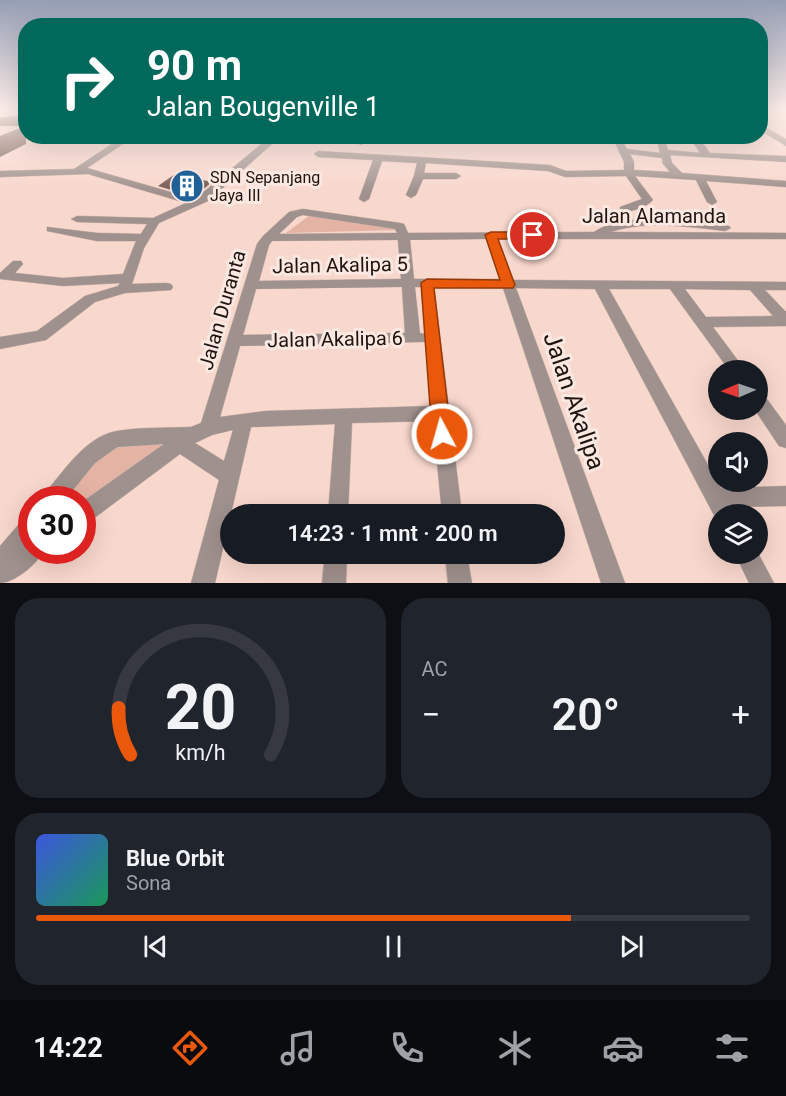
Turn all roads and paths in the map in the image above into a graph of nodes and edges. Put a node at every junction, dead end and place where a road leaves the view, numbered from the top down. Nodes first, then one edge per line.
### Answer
1 (119, 144) edge
2 (269, 144) edge
3 (620, 144) edge
4 (662, 144) edge
5 (699, 144) edge
6 (624, 151) junction
7 (318, 154) dead end
8 (664, 154) junction
9 (707, 156) junction
10 (379, 157) junction
11 (422, 159) junction
12 (786, 159) edge
13 (78, 170) junction
14 (0, 174) edge
15 (629, 174) junction
16 (419, 176) junction
17 (456, 176) dead end
18 (680, 176) junction
19 (700, 178) junction
20 (786, 184) edge
21 (411, 195) dead end
22 (364, 199) dead end
23 (712, 202) dead end
24 (197, 203) junction
25 (624, 208) dead end
26 (77, 219) dead end
27 (155, 220) junction
28 (51, 229) dead end
29 (400, 231) junction
30 (491, 235) junction
31 (784, 237) edge
32 (143, 238) junction
33 (267, 238) junction
34 (17, 264) dead end
35 (427, 283) junction
36 (126, 284) junction
37 (252, 285) junction
38 (409, 285) junction
39 (508, 285) junction
40 (600, 285) junction
41 (753, 285) junction
42 (675, 286) junction
43 (786, 286) edge
44 (166, 287) dead end
45 (786, 321) edge
46 (702, 322) junction
47 (413, 338) junction
48 (433, 339) junction
49 (236, 341) junction
50 (0, 343) edge
51 (730, 360) edge
52 (439, 414) junction
53 (768, 414) edge
54 (344, 416) junction
55 (244, 420) junction
56 (209, 426) junction
57 (186, 439) junction
58 (786, 440) edge
59 (230, 476) junction
60 (64, 486) edge
61 (786, 496) edge
62 (339, 504) edge
63 (451, 504) edge
64 (719, 504) edge
65 (733, 504) edge
66 (96, 505) edge
67 (18, 541) edge
68 (18, 561) edge
69 (0, 563) edge
70 (335, 564) edge
71 (457, 564) edge
72 (752, 564) edge
73 (0, 575) edge
74 (200, 578) edge
75 (334, 583) edge
76 (460, 583) edge
77 (613, 583) edge
78 (762, 583) edge

1 - 13 street
2 - 24 street
3 - 6 street
4 - 8 street
5 - 9 street
6 - 8 street
6 - 15 street
7 - 10 street
8 - 9 street
8 - 18 street
9 - 12 street
10 - 11 street
10 - 22 street
11 - 15 street
11 - 16 street
13 - 14 street
13 - 24 street
15 - 18 street
15 - 25 street
16 - 17 street
16 - 21 street
18 - 19 street
19 - 20 street
19 - 23 street
24 - 27 street
26 - 27 street
27 - 32 street
28 - 32 street
29 - 30 street, Jalan Duranta
29 - 33 street
29 - 33 street, Jalan Duranta
29 - 38 street
30 - 31 street, Jalan Alamanda
30 - 39 street, Jalan Akalipa
32 - 36 street
33 - 37 street, Jalan Duranta
34 - 36 street
35 - 38 street, Jalan Akalipa 5
35 - 39 street, Jalan Akalipa 5
35 - 48 street
36 - 44 street
36 - 50 street
37 - 38 street, Jalan Akalipa 5
37 - 49 street, Jalan Duranta
38 - 47 street
39 - 40 street, Jalan Akalipa 5
39 - 77 street, Jalan Akalipa
40 - 42 street, Jalan Akalipa 5
40 - 64 street
41 - 42 street, Jalan Akalipa 5
41 - 43 street, Jalan Akalipa 5
41 - 45 street
42 - 46 street
45 - 46 street
46 - 51 street
47 - 48 street, Jalan Akalipa 6
47 - 49 street, Jalan Akalipa 6
48 - 52 street
49 - 56 street, Jalan Duranta
52 - 54 street
52 - 63 street
53 - 58 street
54 - 55 street
54 - 62 street
55 - 56 street
55 - 59 street
56 - 57 street
57 - 59 street
57 - 60 street
57 - 66 street
59 - 74 street
61 - 65 street
67 - 69 street
68 - 73 street
70 - 75 street
71 - 76 street
72 - 78 street

